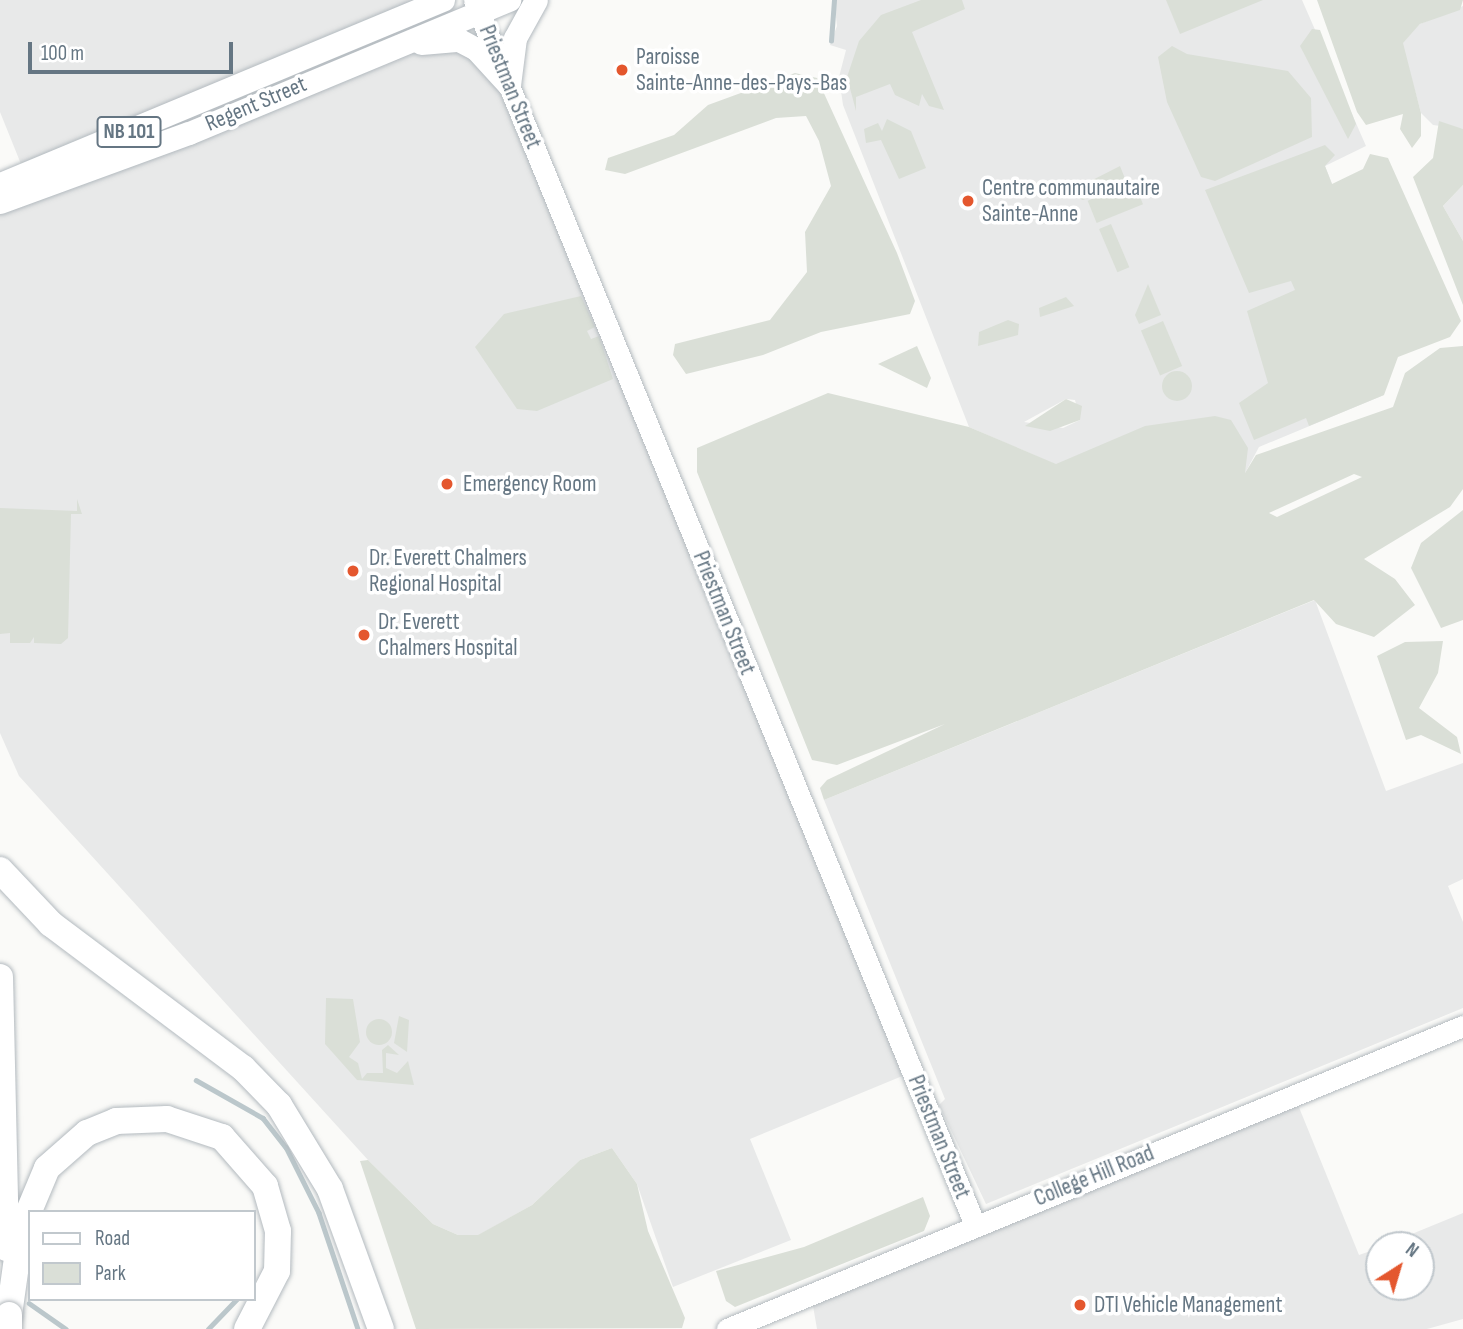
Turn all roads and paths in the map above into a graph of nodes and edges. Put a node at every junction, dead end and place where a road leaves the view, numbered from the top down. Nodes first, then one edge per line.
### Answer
1 (509, 0) edge
2 (536, 0) edge
3 (431, 3) edge
4 (476, 6) edge
5 (408, 40) junction
6 (509, 85) junction
7 (0, 184) edge
8 (0, 202) edge
9 (0, 870) edge
10 (0, 977) edge
11 (1463, 1026) edge
12 (975, 1225) junction
13 (11, 1252) junction
14 (9, 1322) edge
15 (247, 1329) edge
16 (381, 1329) edge
17 (727, 1329) edge

1 - 4 main road, Regent Street / NB 101
2 - 6 main road
3 - 7 main road, Regent Street / NB 101
4 - 5 main road, Regent Street / NB 101
4 - 6 street, Priestman Street
5 - 6 main road
5 - 8 main road, Regent Street / NB 101
6 - 12 street, Priestman Street
9 - 16 highway
10 - 13 highway
11 - 12 street, College Hill Road
12 - 17 street, College Hill Road
13 - 14 highway
13 - 15 highway

